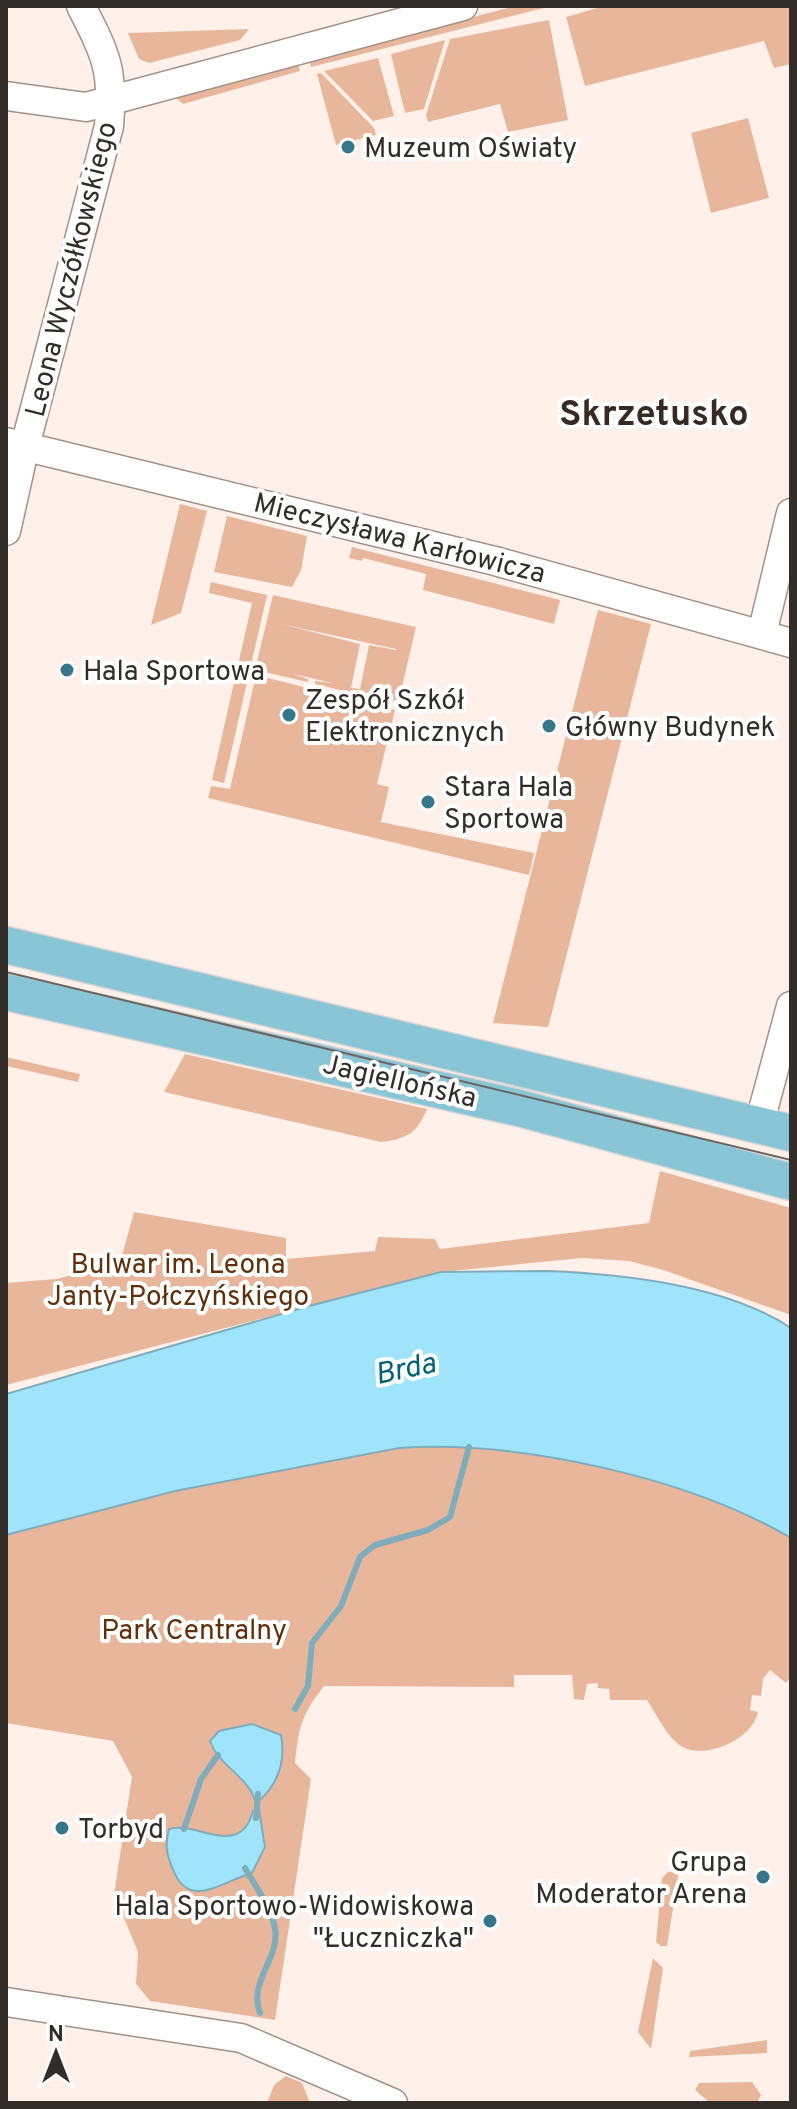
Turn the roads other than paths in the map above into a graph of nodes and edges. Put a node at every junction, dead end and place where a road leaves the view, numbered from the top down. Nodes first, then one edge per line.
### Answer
1 (81, 6) edge
2 (463, 6) edge
3 (6, 96) edge
4 (112, 100) junction
5 (15, 444) edge
6 (791, 513) edge
7 (6, 531) edge
8 (762, 634) junction
9 (791, 643) edge
10 (6, 945) edge
11 (6, 992) edge
12 (791, 1006) edge
13 (775, 1129) edge
14 (791, 1182) edge
15 (6, 2002) edge
16 (393, 2103) edge

1 - 4 street, Leona Wyczółkowskiego
2 - 4 street
3 - 4 street
4 - 5 street, Leona Wyczółkowskiego
5 - 7 street, Leona Wyczółkowskiego
5 - 8 street, Mieczysława Karłowicza
6 - 8 street
8 - 9 street, Mieczysława Karłowicza
10 - 13 main road, Jagiellońska
11 - 14 main road, Jagiellońska
12 - 13 street
15 - 16 street

